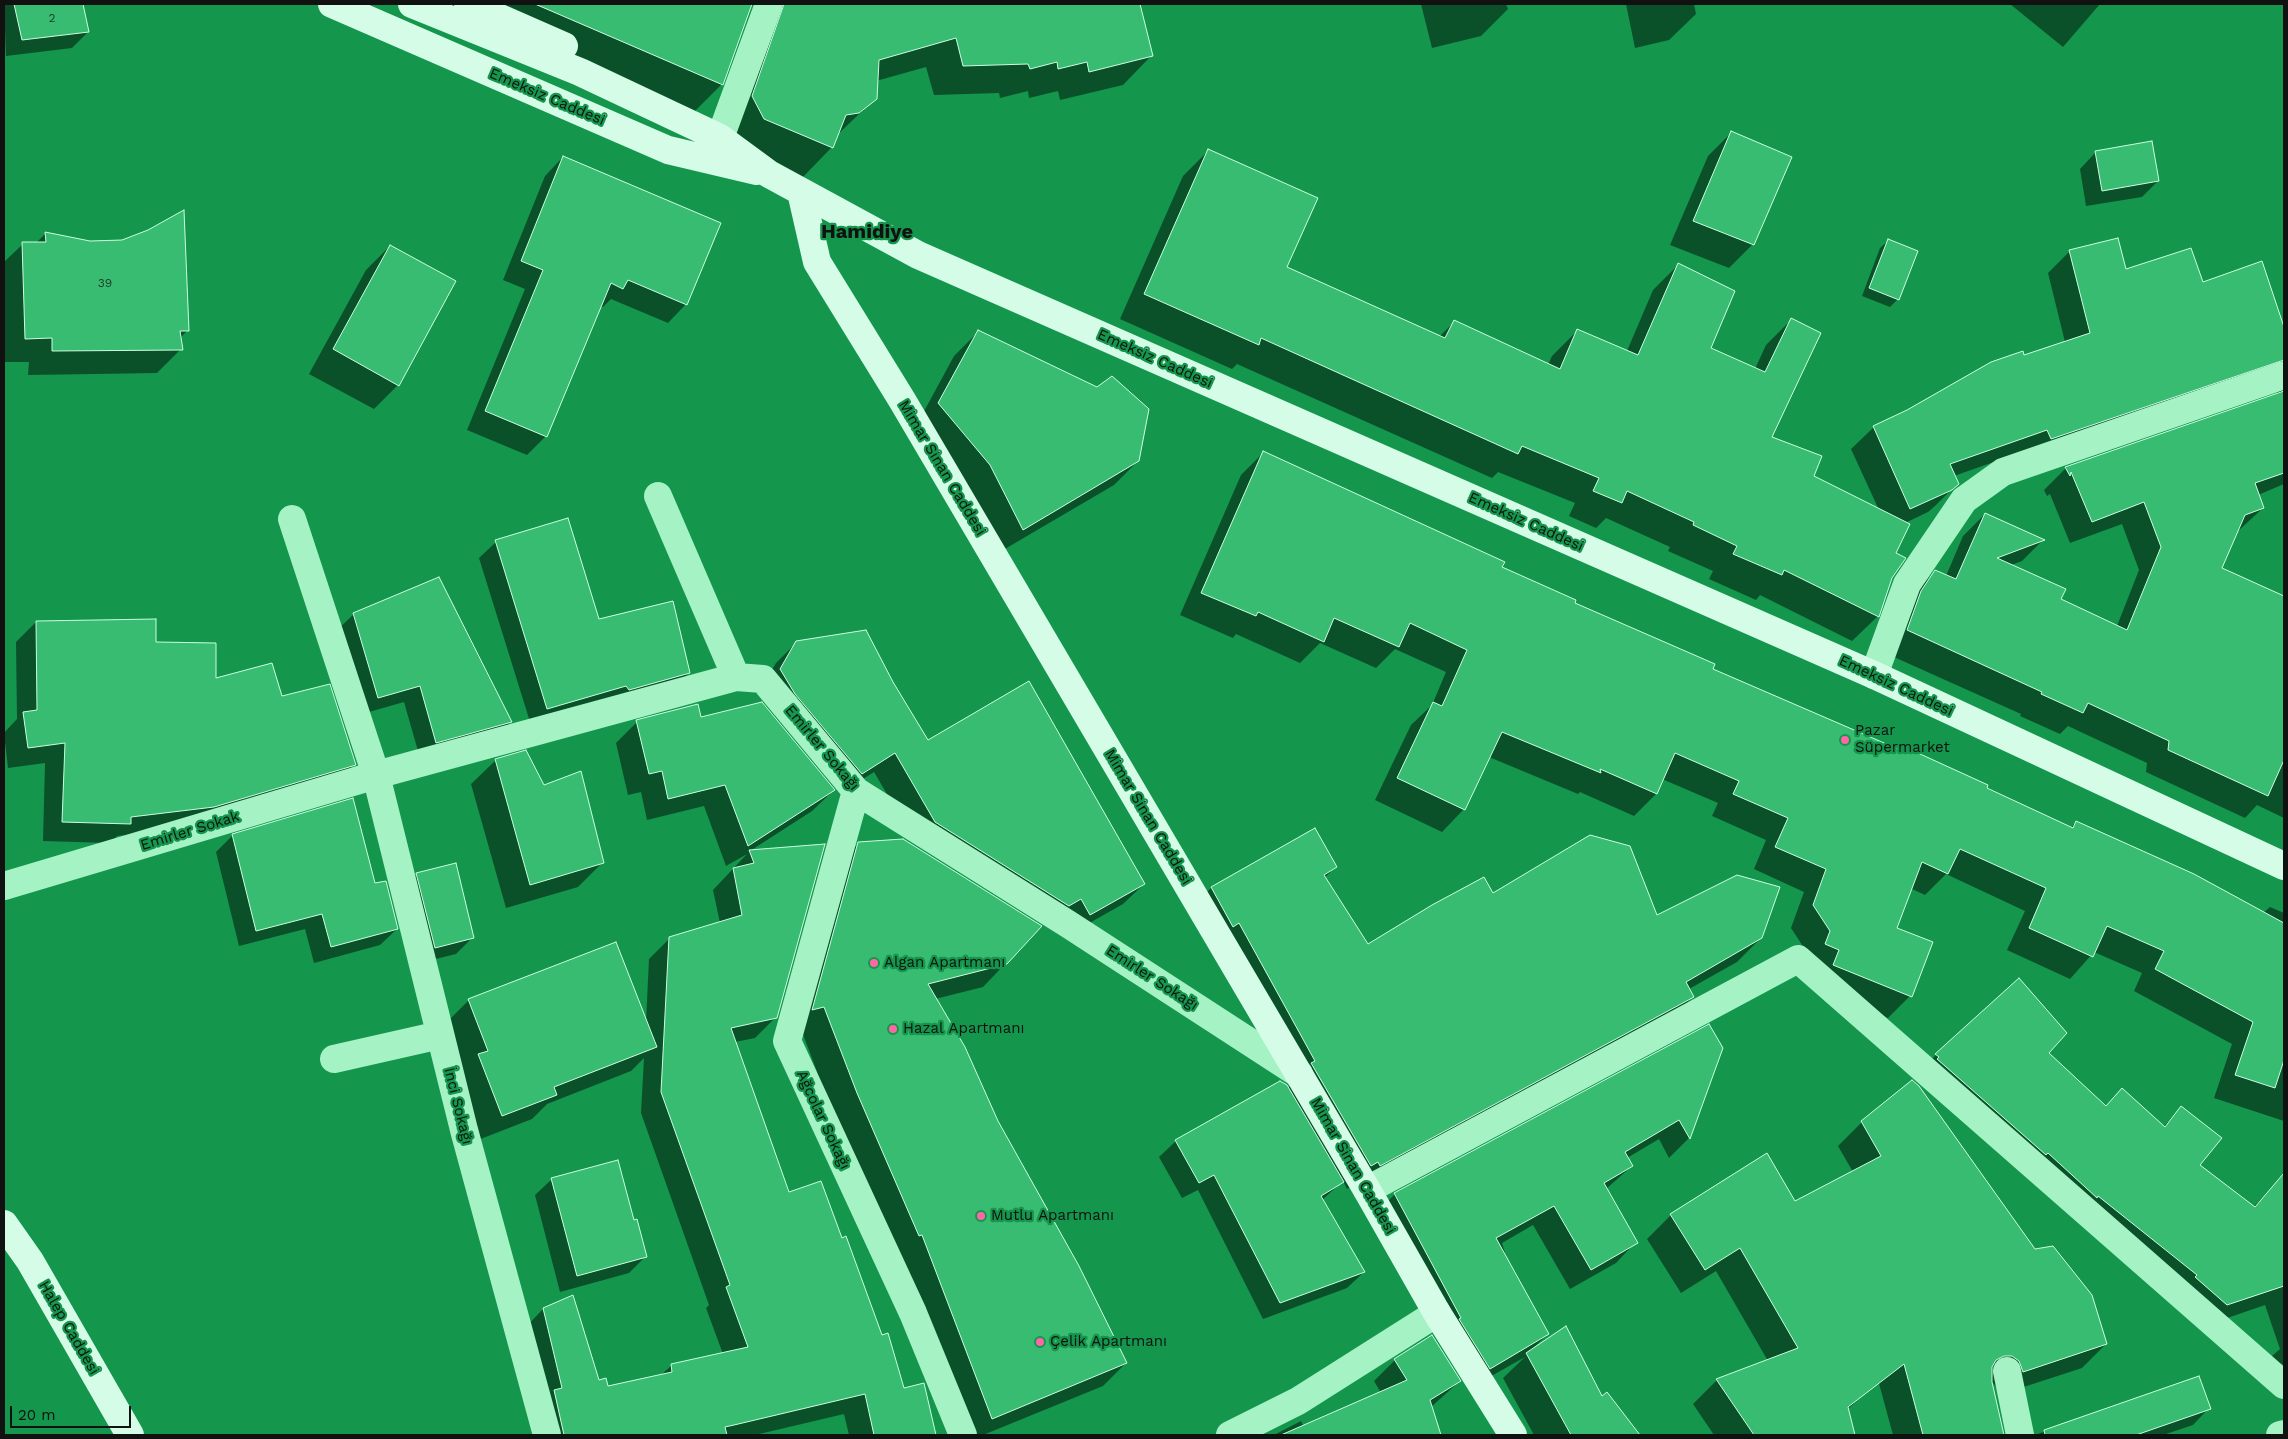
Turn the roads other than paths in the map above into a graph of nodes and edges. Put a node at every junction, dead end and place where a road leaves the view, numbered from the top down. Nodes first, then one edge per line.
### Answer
1 (332, 4) edge
2 (412, 4) edge
3 (468, 4) edge
4 (769, 4) edge
5 (720, 138) junction
6 (769, 174) junction
7 (801, 192) junction
8 (2284, 375) edge
9 (658, 496) dead end
10 (292, 519) dead end
11 (1874, 675) junction
12 (736, 677) junction
13 (376, 775) junction
14 (856, 792) junction
15 (2284, 866) edge
16 (4, 886) edge
17 (440, 1034) junction
18 (334, 1060) dead end
19 (1299, 1074) junction
20 (1367, 1190) junction
21 (4, 1224) edge
22 (1437, 1313) junction
23 (2007, 1371) dead end
24 (2284, 1385) edge
25 (2284, 1434) edge
26 (130, 1435) edge
27 (547, 1435) edge
28 (963, 1435) edge
29 (1230, 1435) edge
30 (1513, 1435) edge
31 (2020, 1435) edge
32 (2280, 1435) edge

1 - 6 main road, Emeksiz Caddesi
2 - 5 main road, Emeksiz Caddesi
3 - 5 main road, Emeksiz Caddesi
4 - 5 street
5 - 6 main road, Emeksiz Caddesi
6 - 7 main road, Emeksiz Caddesi
7 - 11 main road, Emeksiz Caddesi
7 - 19 main road, Mimar Sinan Caddesi
8 - 11 street
9 - 12 street
10 - 13 street, İnci Sokağı
11 - 15 main road, Emeksiz Caddesi
12 - 13 street, Emirler Sokağı
12 - 14 street, Emirler Sokağı
13 - 16 street, Emirler Sokak
13 - 17 street, İnci Sokağı
14 - 19 street, Emirler Sokağı
14 - 28 street, Ağcolar Sokağı
17 - 18 street
17 - 27 street, İnci Sokağı
19 - 20 main road, Mimar Sinan Caddesi
20 - 22 main road, Mimar Sinan Caddesi
20 - 24 street
21 - 26 main road, Halep Caddesi
22 - 29 street
22 - 30 main road, Mimar Sinan Caddesi
23 - 31 street
25 - 32 street

